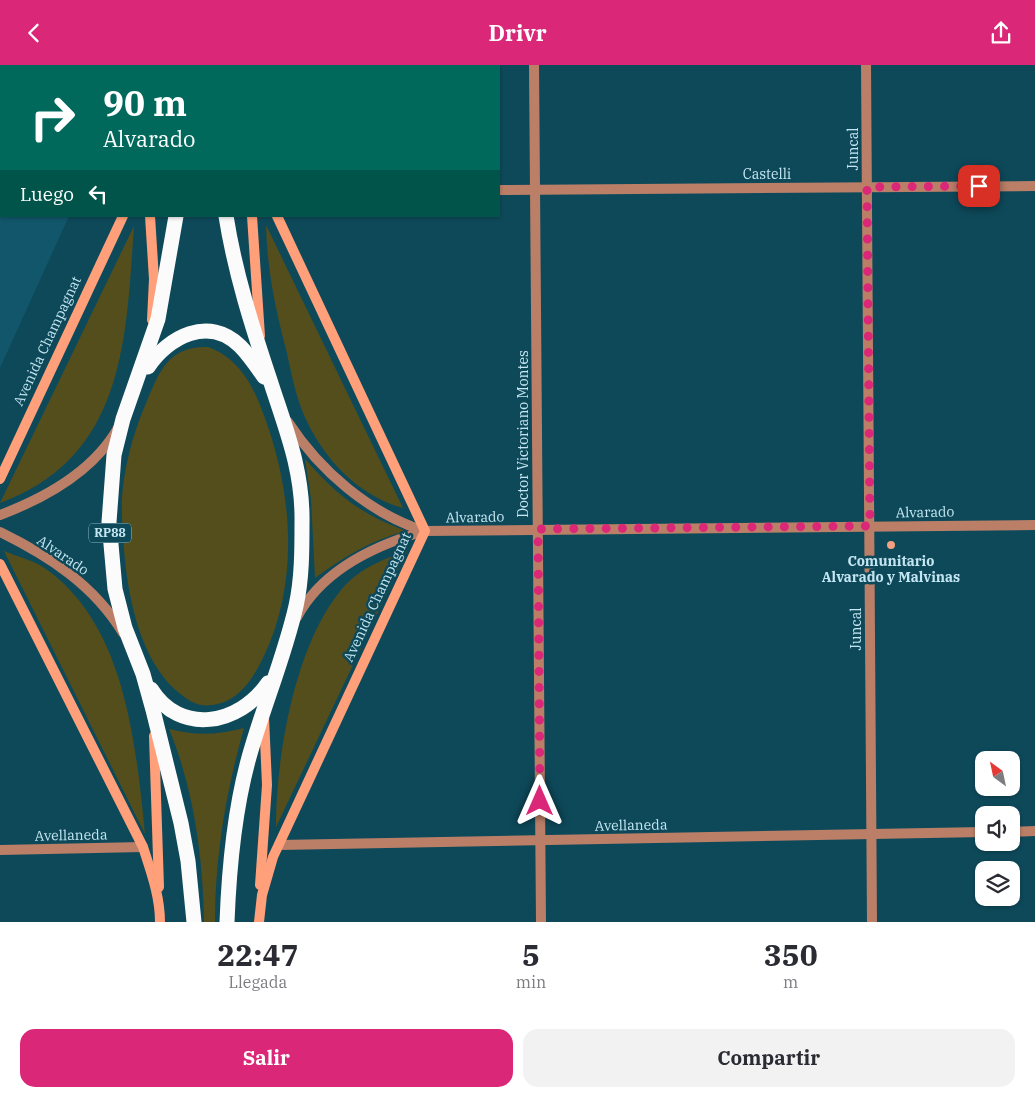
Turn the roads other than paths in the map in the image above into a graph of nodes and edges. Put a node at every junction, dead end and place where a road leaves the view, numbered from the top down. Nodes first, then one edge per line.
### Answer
1 (534, 65) edge
2 (866, 65) edge
3 (1035, 186) edge
4 (867, 187) junction
5 (535, 189) junction
6 (500, 190) edge
7 (123, 217) edge
8 (150, 217) edge
9 (176, 217) edge
10 (226, 217) edge
11 (252, 217) edge
12 (277, 217) edge
13 (150, 345) junction
14 (260, 352) junction
15 (134, 391) junction
16 (278, 404) junction
17 (123, 419) junction
18 (0, 479) edge
19 (0, 515) edge
20 (1035, 525) edge
21 (870, 526) junction
22 (538, 529) junction
23 (425, 531) junction
24 (0, 532) edge
25 (0, 564) edge
26 (289, 634) junction
27 (280, 657) junction
28 (136, 658) junction
29 (143, 674) junction
30 (264, 706) junction
31 (153, 710) junction
32 (1035, 831) edge
33 (975, 832) edge
34 (1020, 832) edge
35 (872, 834) junction
36 (540, 840) junction
37 (279, 845) junction
38 (143, 847) junction
39 (0, 850) edge
40 (160, 909) junction
41 (259, 917) edge
42 (160, 922) edge
43 (194, 922) edge
44 (227, 922) edge
45 (541, 922) edge
46 (872, 922) edge

1 - 5 street, Doctor Victoriano Montes
2 - 4 street, Juncal
3 - 4 street, Castelli
4 - 5 street, Castelli
4 - 21 street, Juncal
5 - 6 street, Castelli
5 - 22 street, Doctor Victoriano Montes
7 - 18 street, Avenida Champagnat
8 - 13 street
9 - 13 highway, RP88
10 - 14 highway, Avenida Champagnat / RP88
11 - 14 street, Avenida Champagnat
12 - 23 street, Avenida Champagnat
13 - 15 highway, RP88
14 - 16 highway, Avenida Champagnat / RP88
15 - 16 highway, RP88
15 - 17 highway, RP88
16 - 23 street, Alvarado
16 - 26 highway, Avenida Champagnat / RP88
17 - 19 street
17 - 28 highway, RP88
20 - 21 street, Alvarado
21 - 22 street, Alvarado
21 - 35 street, Juncal
22 - 23 street, Alvarado
22 - 36 street, Doctor Victoriano Montes
23 - 26 street, Alvarado
23 - 37 street, Avenida Champagnat
24 - 28 street, Alvarado
25 - 38 street
26 - 27 highway, Avenida Champagnat / RP88
27 - 29 highway, RP88
27 - 30 highway, Avenida Champagnat / RP88
28 - 29 highway, RP88
29 - 31 highway, RP88
30 - 41 street, Avenida Champagnat
30 - 44 highway, Avenida Champagnat / RP88
31 - 40 street
31 - 43 highway, RP88
32 - 34 street
33 - 35 street, Avellaneda
35 - 36 street, Avellaneda
35 - 46 street, Juncal
36 - 37 street, Avellaneda
36 - 45 street, Doctor Victoriano Montes
37 - 41 street, Avenida Champagnat
38 - 39 street, Avellaneda
38 - 40 street
40 - 42 street

